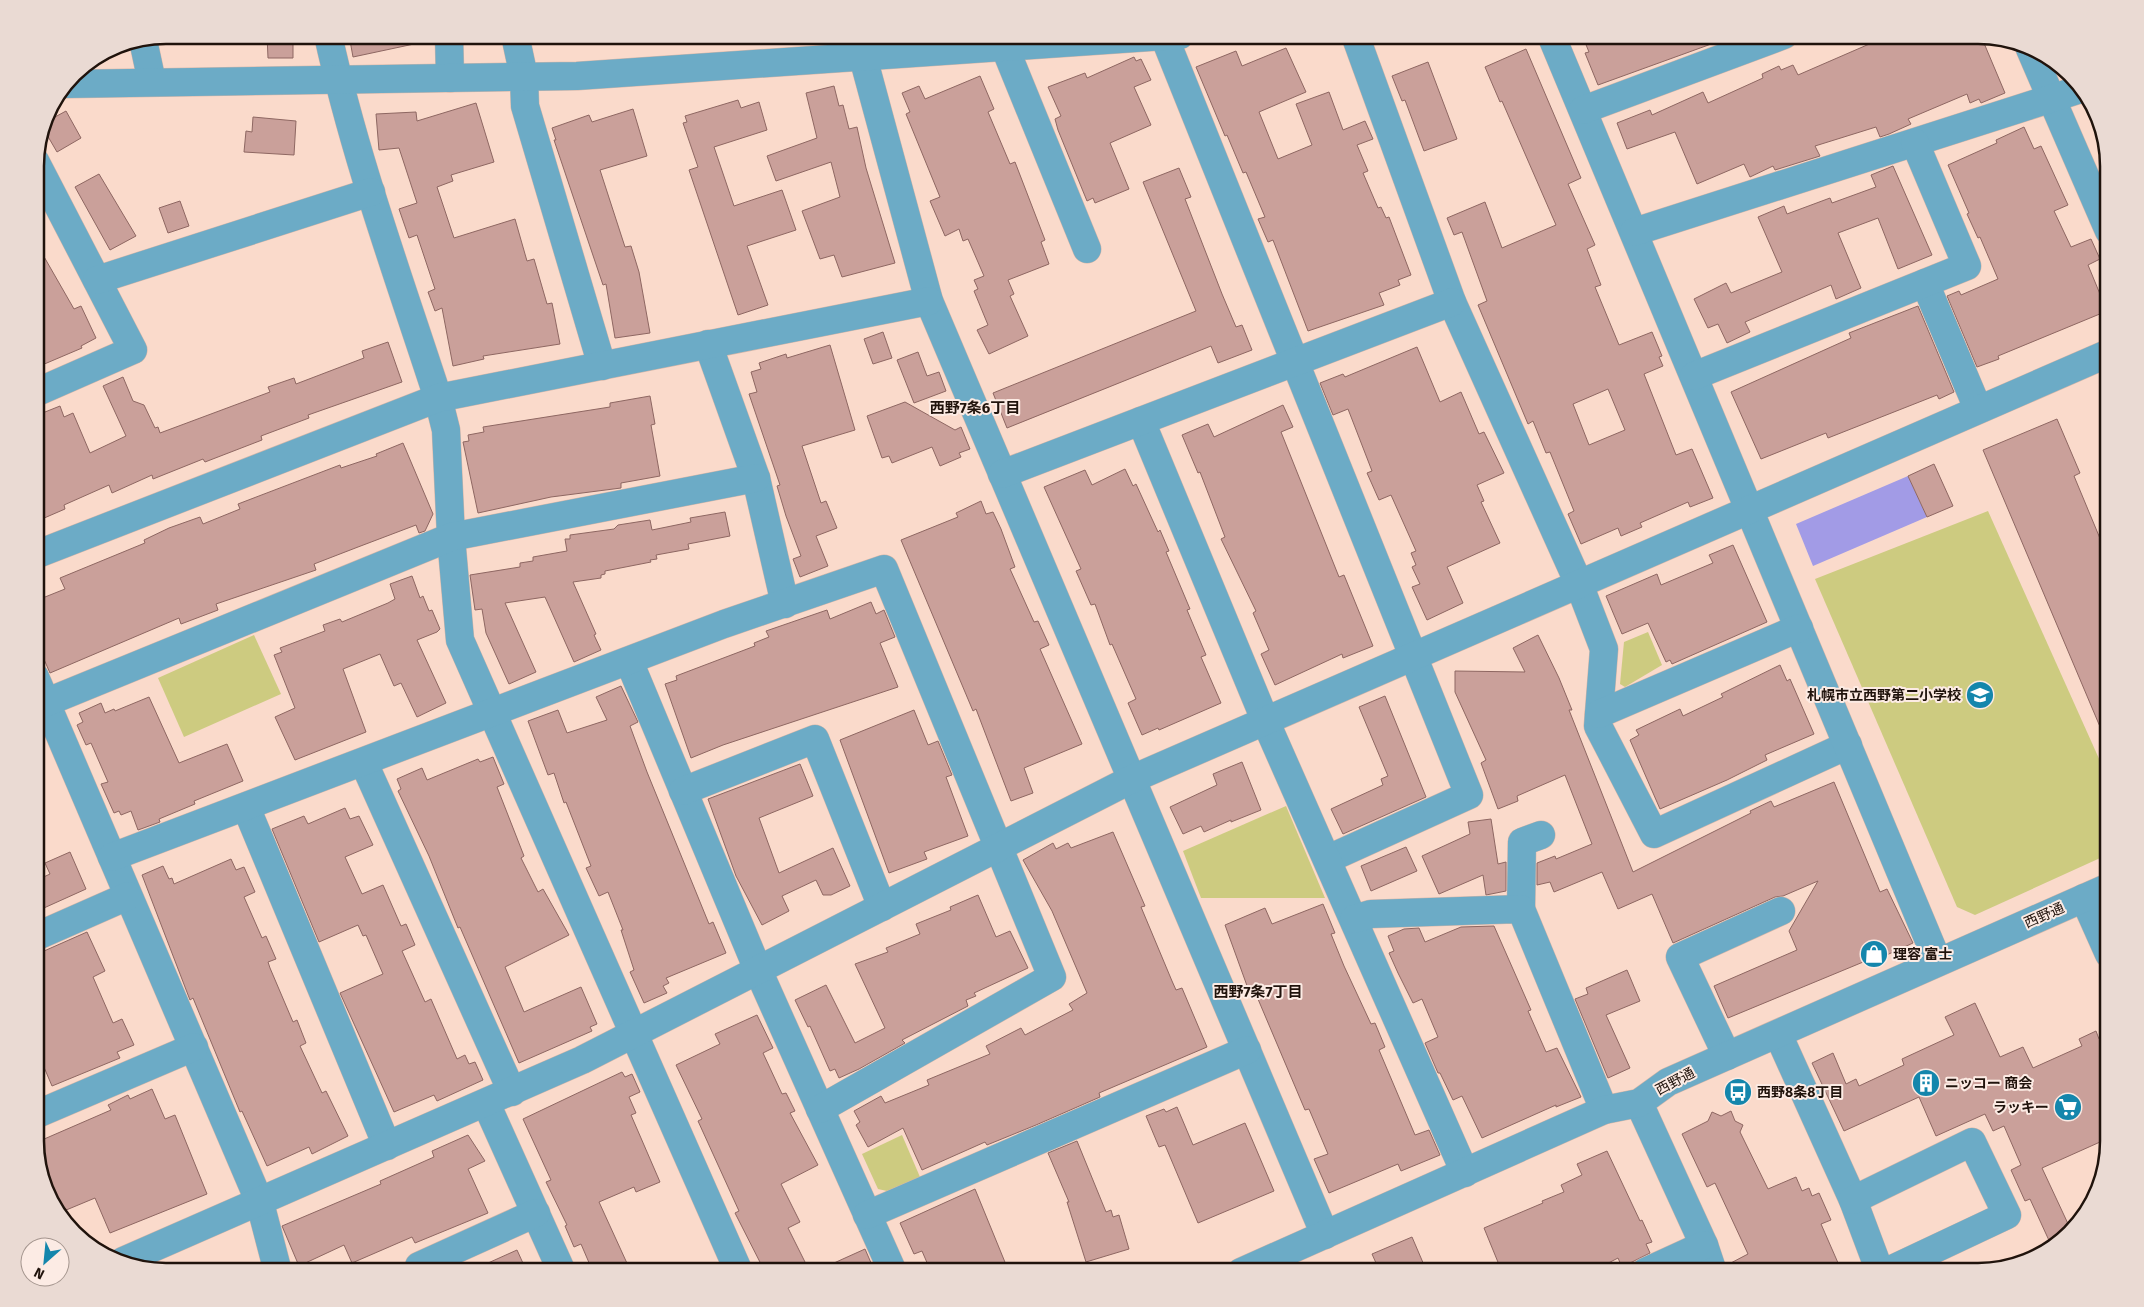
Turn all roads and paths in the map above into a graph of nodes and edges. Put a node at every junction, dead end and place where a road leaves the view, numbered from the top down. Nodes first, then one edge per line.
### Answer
1 (330, 44) edge
2 (449, 44) edge
3 (517, 44) edge
4 (1061, 44) edge
5 (1175, 44) edge
6 (1358, 44) edge
7 (1555, 44) edge
8 (1760, 44) edge
9 (144, 46) edge
10 (860, 46) edge
11 (1005, 48) junction
12 (2034, 57) edge
13 (524, 77) junction
14 (450, 78) junction
15 (338, 80) junction
16 (152, 82) junction
17 (75, 84) edge
18 (2075, 91) edge
19 (2052, 99) junction
20 (1582, 110) junction
21 (1915, 143) junction
22 (44, 178) edge
23 (371, 192) junction
24 (2100, 209) edge
25 (1634, 232) junction
26 (1087, 249) dead end
27 (97, 280) junction
28 (1925, 282) junction
29 (929, 301) junction
30 (1452, 302) junction
31 (708, 344) junction
32 (2100, 357) edge
33 (1295, 362) junction
34 (602, 366) junction
35 (1694, 376) junction
36 (44, 388) edge
37 (438, 398) junction
38 (1978, 409) junction
39 (1141, 421) junction
40 (1002, 474) junction
41 (756, 478) junction
42 (1749, 509) junction
43 (451, 537) junction
44 (44, 551) edge
45 (1579, 584) junction
46 (784, 604) junction
47 (1799, 628) junction
48 (1412, 656) junction
49 (630, 661) junction
50 (44, 704) edge
51 (44, 711) edge
52 (493, 713) junction
53 (1599, 714) junction
54 (1266, 720) junction
55 (1848, 745) junction
56 (364, 763) junction
57 (1132, 778) junction
58 (683, 791) junction
59 (246, 807) junction
60 (1542, 835) dead end
61 (999, 847) junction
62 (112, 857) junction
63 (1328, 859) junction
64 (2100, 891) edge
65 (128, 896) junction
66 (2084, 898) junction
67 (882, 907) junction
68 (1521, 909) junction
69 (1781, 911) dead end
70 (1354, 919) junction
71 (44, 933) edge
72 (2100, 934) edge
73 (1938, 962) junction
74 (758, 970) junction
75 (635, 1033) junction
76 (1778, 1034) junction
77 (194, 1047) junction
78 (1247, 1050) junction
79 (1727, 1056) junction
80 (512, 1092) junction
81 (486, 1103) junction
82 (1639, 1103) junction
83 (820, 1109) junction
84 (44, 1110) edge
85 (1604, 1110) junction
86 (387, 1146) junction
87 (1465, 1172) junction
88 (1853, 1200) junction
89 (260, 1203) junction
90 (536, 1214) junction
91 (867, 1215) junction
92 (1325, 1235) junction
93 (1704, 1245) junction
94 (130, 1258) edge
95 (276, 1263) edge
96 (426, 1263) edge
97 (558, 1263) edge
98 (736, 1263) edge
99 (889, 1263) edge
100 (1263, 1263) edge
101 (1665, 1263) edge
102 (1710, 1263) edge
103 (1877, 1263) edge
104 (1905, 1263) edge

1 - 15 street
2 - 14 street
3 - 13 street
4 - 11 street
5 - 33 street
6 - 30 street
7 - 20 street
8 - 20 street
9 - 16 street
10 - 11 street
10 - 13 street
10 - 29 street
11 - 26 street
12 - 19 street
13 - 14 street
13 - 34 street
14 - 15 street
15 - 16 street
15 - 23 street
16 - 17 street
18 - 19 street
19 - 21 street
19 - 24 street
20 - 25 street
21 - 25 street
21 - 28 street
22 - 27 street
23 - 27 street
23 - 37 street
25 - 35 street
27 - 36 street
28 - 35 street
28 - 38 street
29 - 31 street
29 - 40 street
30 - 33 street
30 - 45 street
31 - 34 street
31 - 41 street
32 - 38 street
33 - 39 street
33 - 48 street
34 - 37 street
35 - 42 street
37 - 43 street
37 - 44 street
38 - 42 street
39 - 40 street
39 - 54 street
40 - 57 street
41 - 43 street
41 - 46 street
42 - 45 street
42 - 47 street
43 - 50 street
43 - 52 street
45 - 48 street
45 - 53 street
46 - 49 street
46 - 61 street
47 - 53 street
47 - 55 street
48 - 54 street
48 - 63 street
49 - 52 street
49 - 58 street
51 - 62 street
52 - 56 street
52 - 75 street
53 - 55 street
54 - 57 street
54 - 63 street
55 - 73 street
56 - 59 street
56 - 80 street
57 - 61 street
57 - 78 street
58 - 67 street
58 - 74 street
59 - 62 street
59 - 86 street
60 - 68 street
61 - 67 street
61 - 83 street
62 - 65 street
63 - 70 street
64 - 66 street, 西野通
65 - 71 street
65 - 77 street
66 - 72 street
66 - 73 street, 西野通
67 - 74 street
68 - 70 street
68 - 85 street
69 - 79 street
70 - 87 street
73 - 76 street, 西野通
74 - 75 street
74 - 83 street
75 - 80 street
75 - 98 street
76 - 79 street, 西野通
76 - 88 street
77 - 84 street
77 - 89 street
78 - 91 street
78 - 92 street
79 - 82 street, 西野通
80 - 81 street
81 - 86 street
81 - 90 street
82 - 85 street, 西野通
82 - 93 street
83 - 91 street
85 - 87 street, 西野通
86 - 89 street
87 - 92 street, 西野通
88 - 103 street
88 - 104 street
89 - 94 street
89 - 95 street
90 - 96 street
90 - 97 street
91 - 99 street
92 - 100 street, 西野通
93 - 101 street
93 - 102 street

